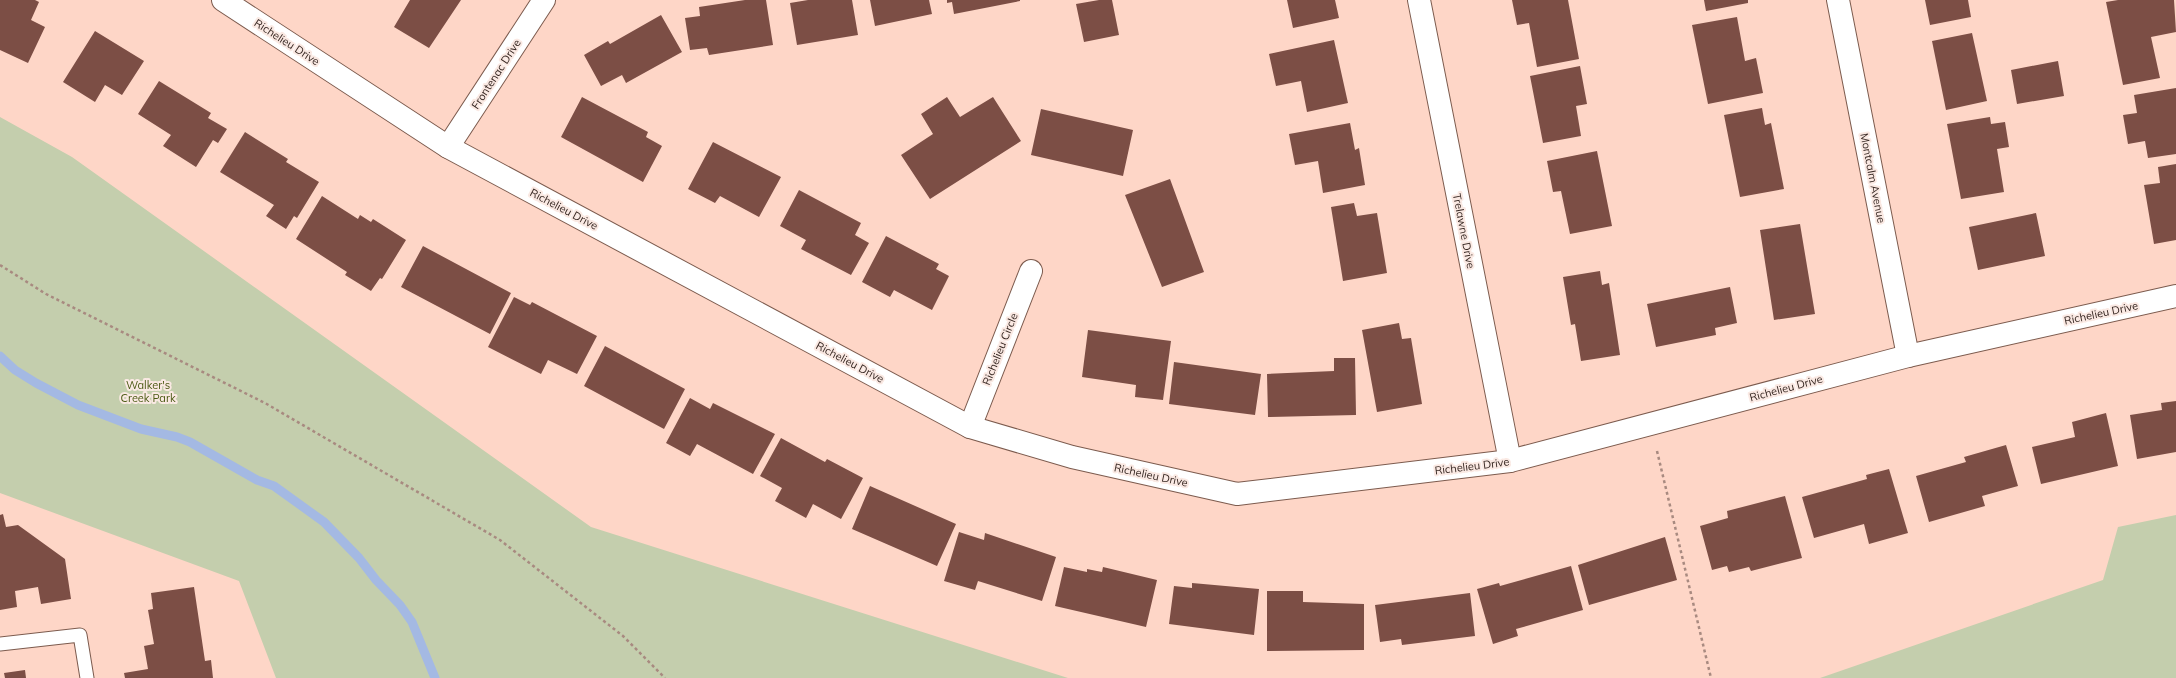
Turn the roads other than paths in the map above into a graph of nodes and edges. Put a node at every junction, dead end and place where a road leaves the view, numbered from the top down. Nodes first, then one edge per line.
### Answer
1 (223, 0) edge
2 (544, 0) edge
3 (1419, 0) edge
4 (1838, 0) edge
5 (448, 147) junction
6 (1031, 271) dead end
7 (2176, 296) edge
8 (1908, 356) junction
9 (970, 426) junction
10 (1510, 461) junction
11 (0, 644) edge
12 (87, 678) edge

1 - 5 street, Richelieu Drive
2 - 5 street, Frontenac Drive
3 - 10 street, Trelawne Drive
4 - 8 street, Montcalm Avenue
5 - 9 street, Richelieu Drive
6 - 9 street, Richelieu Circle
7 - 8 street, Richelieu Drive
8 - 10 street, Richelieu Drive
9 - 10 street, Richelieu Drive
11 - 12 lane

